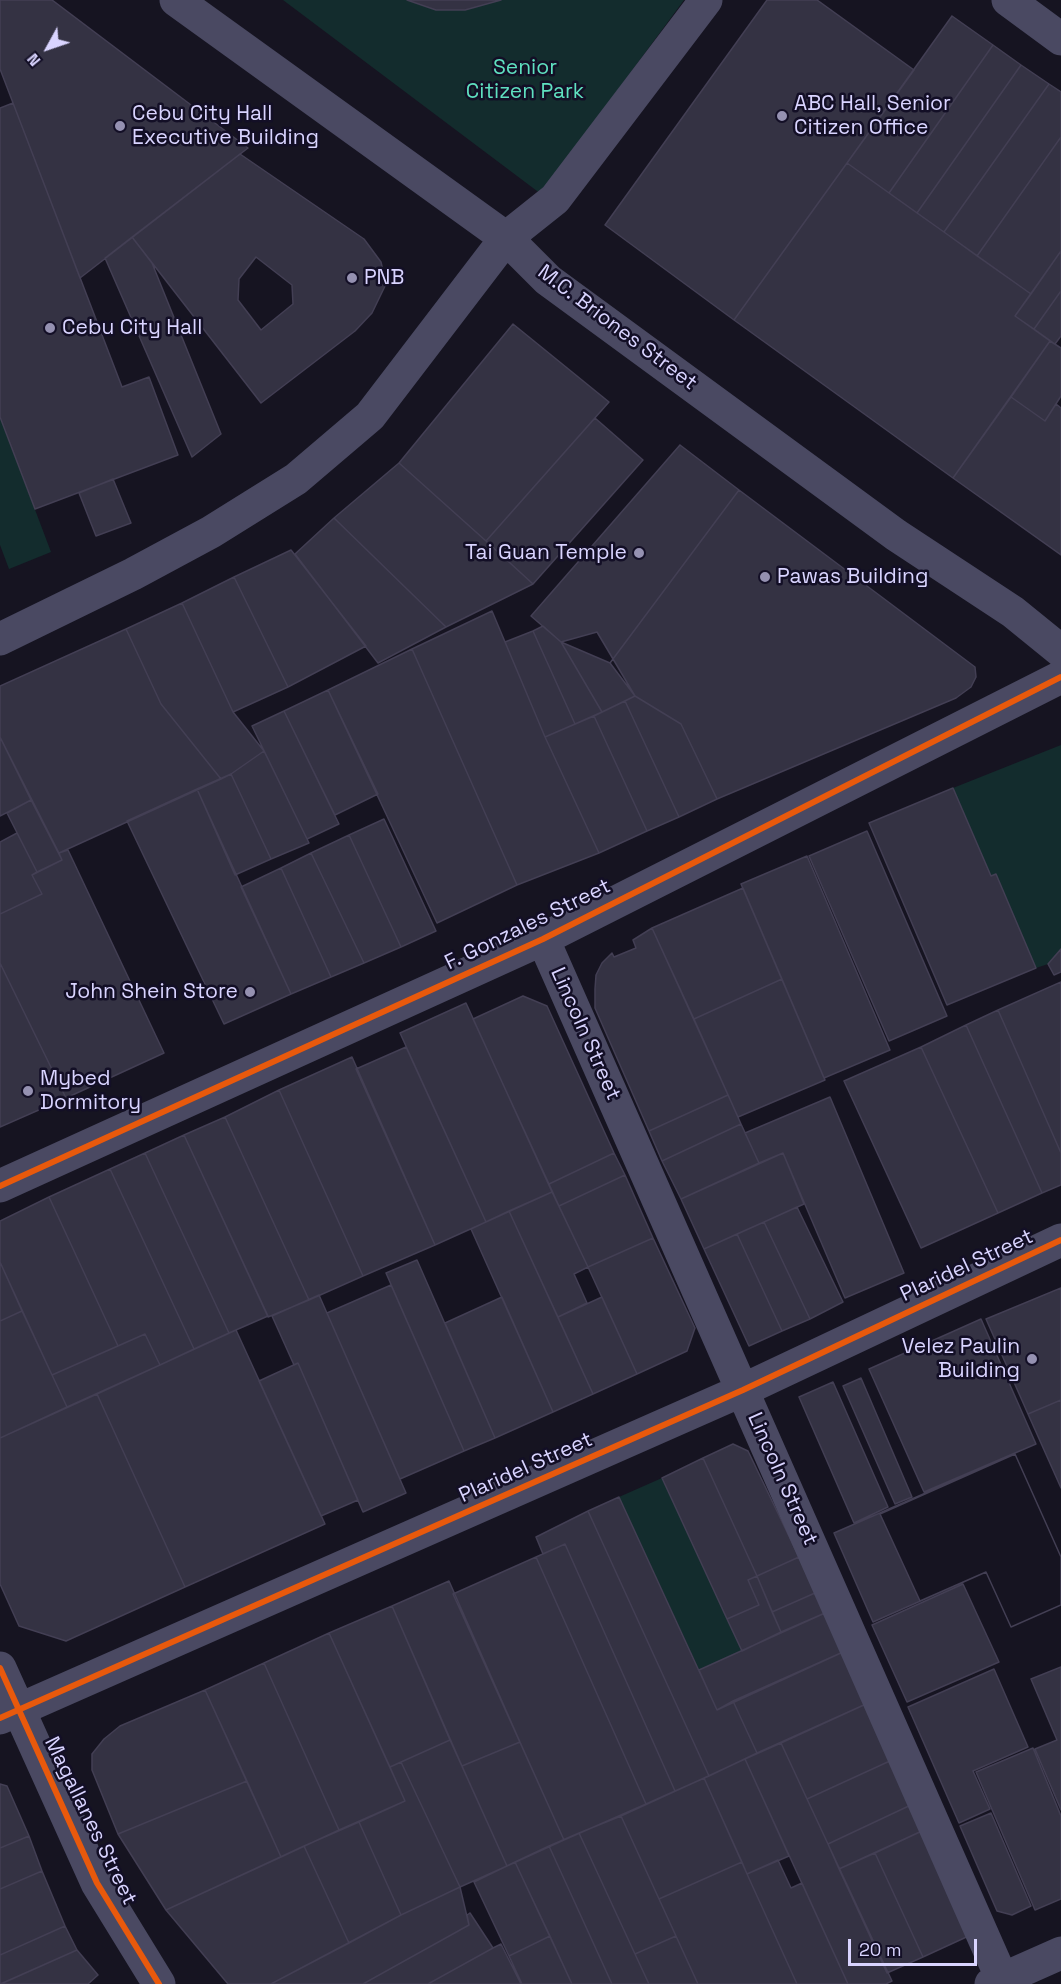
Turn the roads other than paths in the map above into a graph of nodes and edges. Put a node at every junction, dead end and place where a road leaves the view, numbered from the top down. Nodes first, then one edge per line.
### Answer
1 (176, 0) edge
2 (706, 0) edge
3 (1008, 0) edge
4 (1061, 39) edge
5 (506, 238) junction
6 (0, 639) edge
7 (1061, 651) edge
8 (1061, 677) edge
9 (543, 939) junction
10 (0, 1186) edge
11 (1061, 1240) edge
12 (743, 1390) junction
13 (0, 1668) edge
14 (9, 1714) edge
15 (1061, 1953) edge
16 (1000, 1982) edge
17 (159, 1984) edge

1 - 5 street, M.C. Briones Street
2 - 5 street
3 - 4 street
5 - 6 street
5 - 7 street, M.C. Briones Street
8 - 9 street, F. Gonzales Street
9 - 10 street, F. Gonzales Street
9 - 12 street, Lincoln Street
11 - 12 street, Plaridel Street
12 - 14 street, Plaridel Street
12 - 16 street, Lincoln Street
13 - 14 street, Magallanes Street
14 - 17 street, Magallanes Street
15 - 16 street

